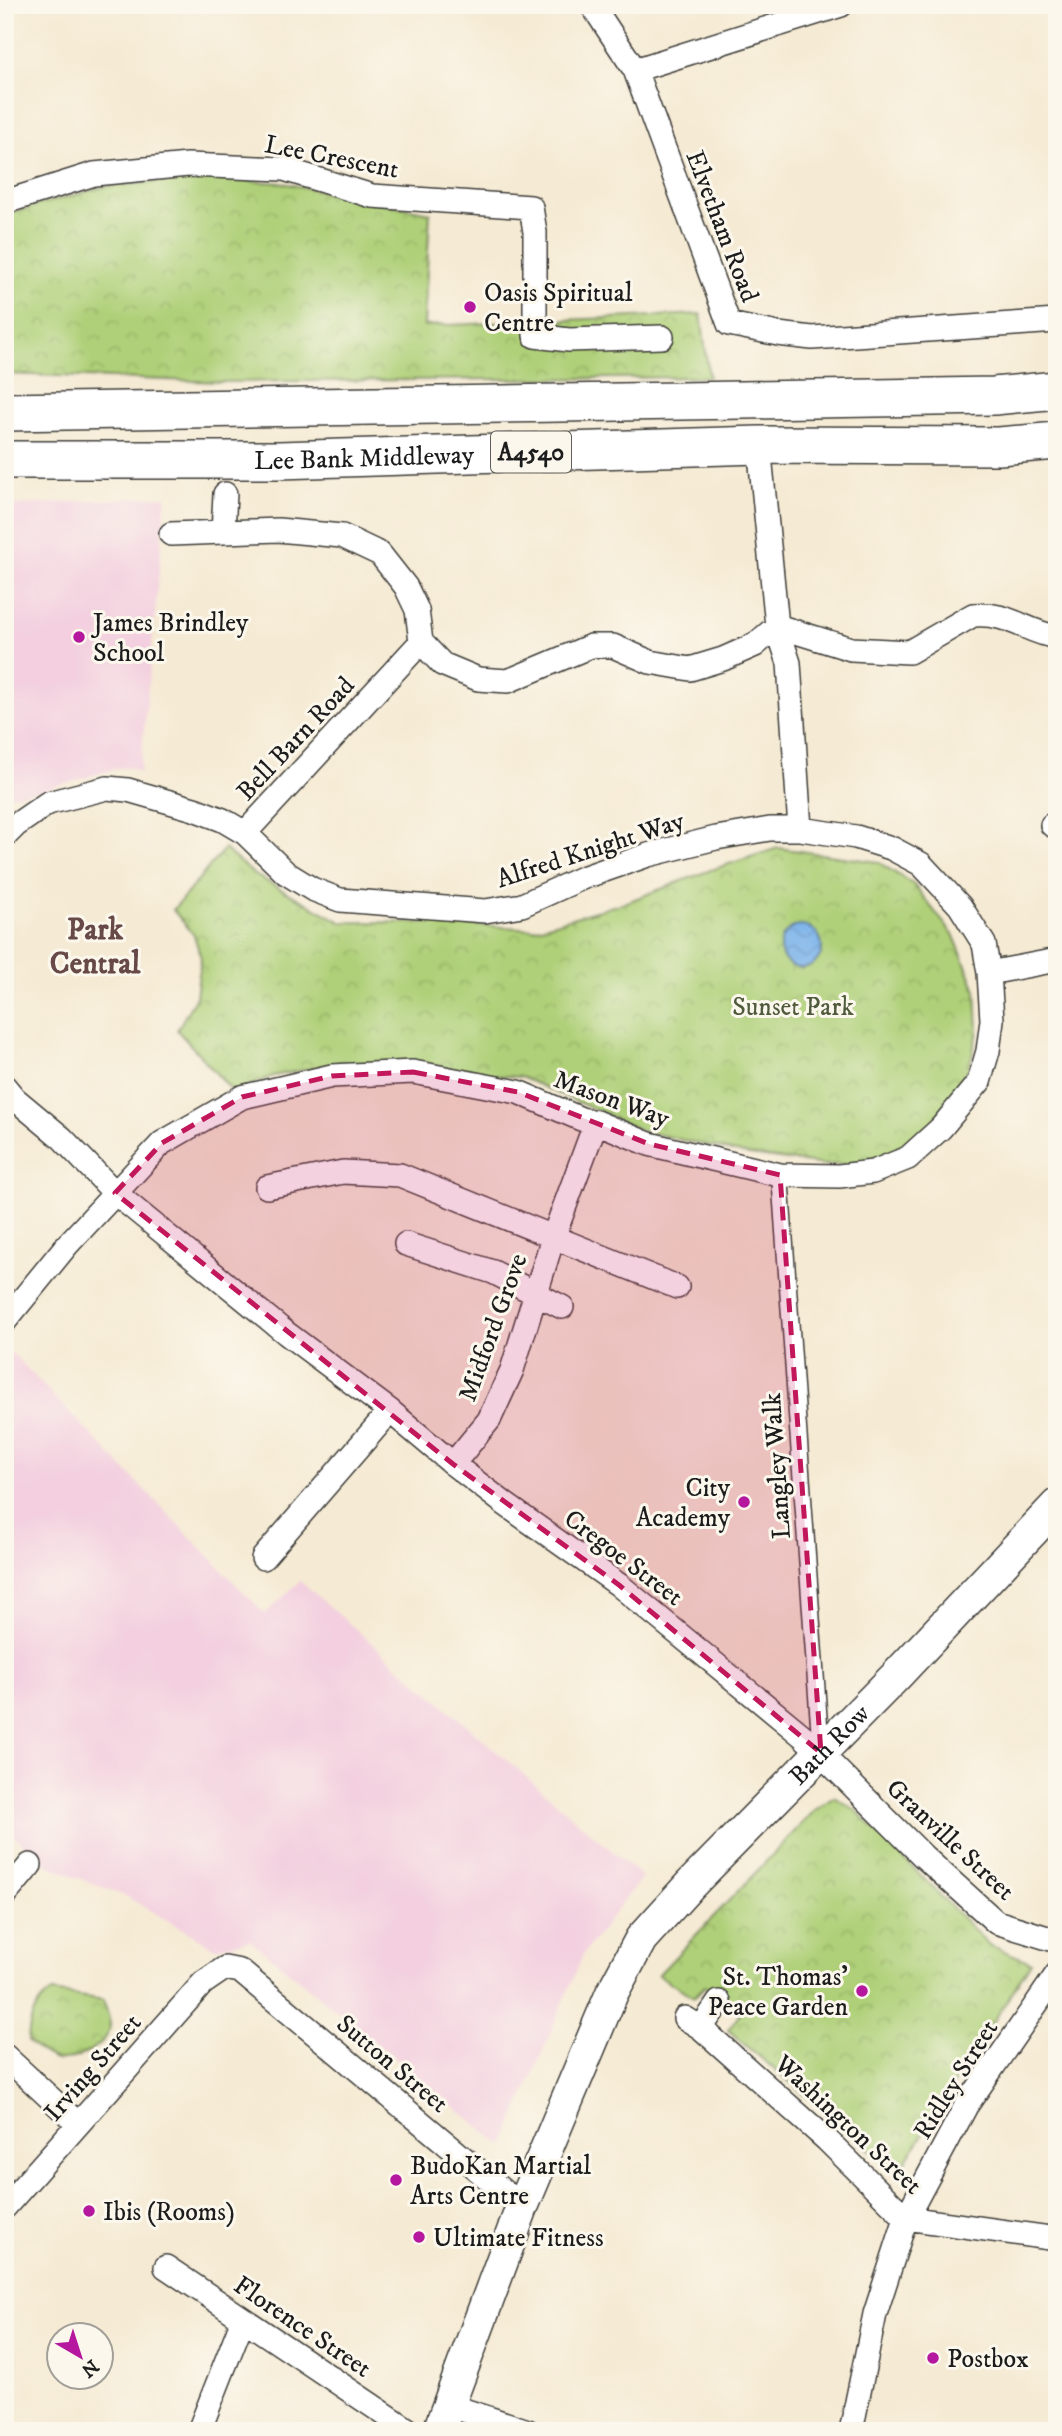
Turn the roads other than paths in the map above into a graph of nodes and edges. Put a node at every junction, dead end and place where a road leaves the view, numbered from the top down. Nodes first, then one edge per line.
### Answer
1 (592, 5) edge
2 (841, 5) edge
3 (635, 70) junction
4 (5, 202) edge
5 (1057, 321) edge
6 (662, 337) dead end
7 (1057, 390) edge
8 (5, 412) edge
9 (1057, 441) edge
10 (759, 444) junction
11 (5, 460) edge
12 (225, 494) dead end
13 (223, 532) junction
14 (171, 534) dead end
15 (777, 626) junction
16 (1057, 637) edge
17 (421, 642) junction
18 (800, 830) junction
19 (245, 833) junction
20 (5, 836) edge
21 (1057, 960) edge
22 (989, 973) junction
23 (5, 1087) edge
24 (596, 1122) junction
25 (780, 1175) junction
26 (267, 1187) dead end
27 (115, 1193) junction
28 (553, 1238) junction
29 (406, 1244) dead end
30 (677, 1287) dead end
31 (535, 1295) junction
32 (562, 1307) dead end
33 (9, 1308) edge
34 (390, 1411) junction
35 (453, 1464) junction
36 (1057, 1505) edge
37 (263, 1558) dead end
38 (821, 1753) junction
39 (30, 1865) dead end
40 (5, 1895) edge
41 (1057, 1941) edge
42 (225, 1968) joint
43 (1057, 1974) edge
44 (719, 2002) dead end
45 (5, 2056) edge
46 (78, 2124) junction
47 (5, 2207) edge
48 (522, 2207) junction
49 (906, 2218) junction
50 (1057, 2239) edge
51 (166, 2267) dead end
52 (243, 2319) junction
53 (443, 2418) edge
54 (199, 2431) edge
55 (410, 2431) edge
56 (528, 2431) edge
57 (851, 2431) edge

1 - 3 street, Elvetham Road
2 - 3 street
3 - 5 street, Elvetham Road
4 - 6 street, Lee Crescent
7 - 8 highway, Lee Bank Middleway / A4540
9 - 10 highway, Lee Bank Middleway / A4540
10 - 11 highway, Lee Bank Middleway / A4540
10 - 15 street
12 - 13 street
13 - 14 street
13 - 17 street
15 - 16 street
15 - 17 street
15 - 18 street
17 - 19 street, Bell Barn Road
18 - 19 street, Alfred Knight Way
18 - 22 street, Alfred Knight Way
19 - 20 street, Bell Barn Road
21 - 22 street
22 - 25 street, Mason Way
23 - 27 street, Cregoe Street
24 - 25 street, Mason Way
24 - 27 street, Mason Way
24 - 28 street, Midford Grove
25 - 38 street, Langley Walk
26 - 28 street, Midford Grove
27 - 33 street, Mason Way
27 - 34 street, Cregoe Street
28 - 30 street, Midford Grove
28 - 31 street, Midford Grove
29 - 31 street
31 - 32 street
31 - 35 street, Midford Grove
34 - 35 street, Cregoe Street
34 - 37 street
35 - 38 street, Cregoe Street
36 - 38 main road, Bath Row
38 - 41 street, Granville Street
38 - 48 main road, Bath Row
39 - 40 street
42 - 46 street, Irving Street
42 - 48 street, Sutton Street
43 - 49 street, Ridley Street
44 - 49 street, Washington Street
45 - 46 street
46 - 47 street, Irving Street
48 - 53 main road, Bath Row
49 - 50 street, Washington Street
49 - 57 street, Ridley Street
51 - 52 street, Florence Street
52 - 54 street
52 - 55 street, Florence Street
53 - 56 street

